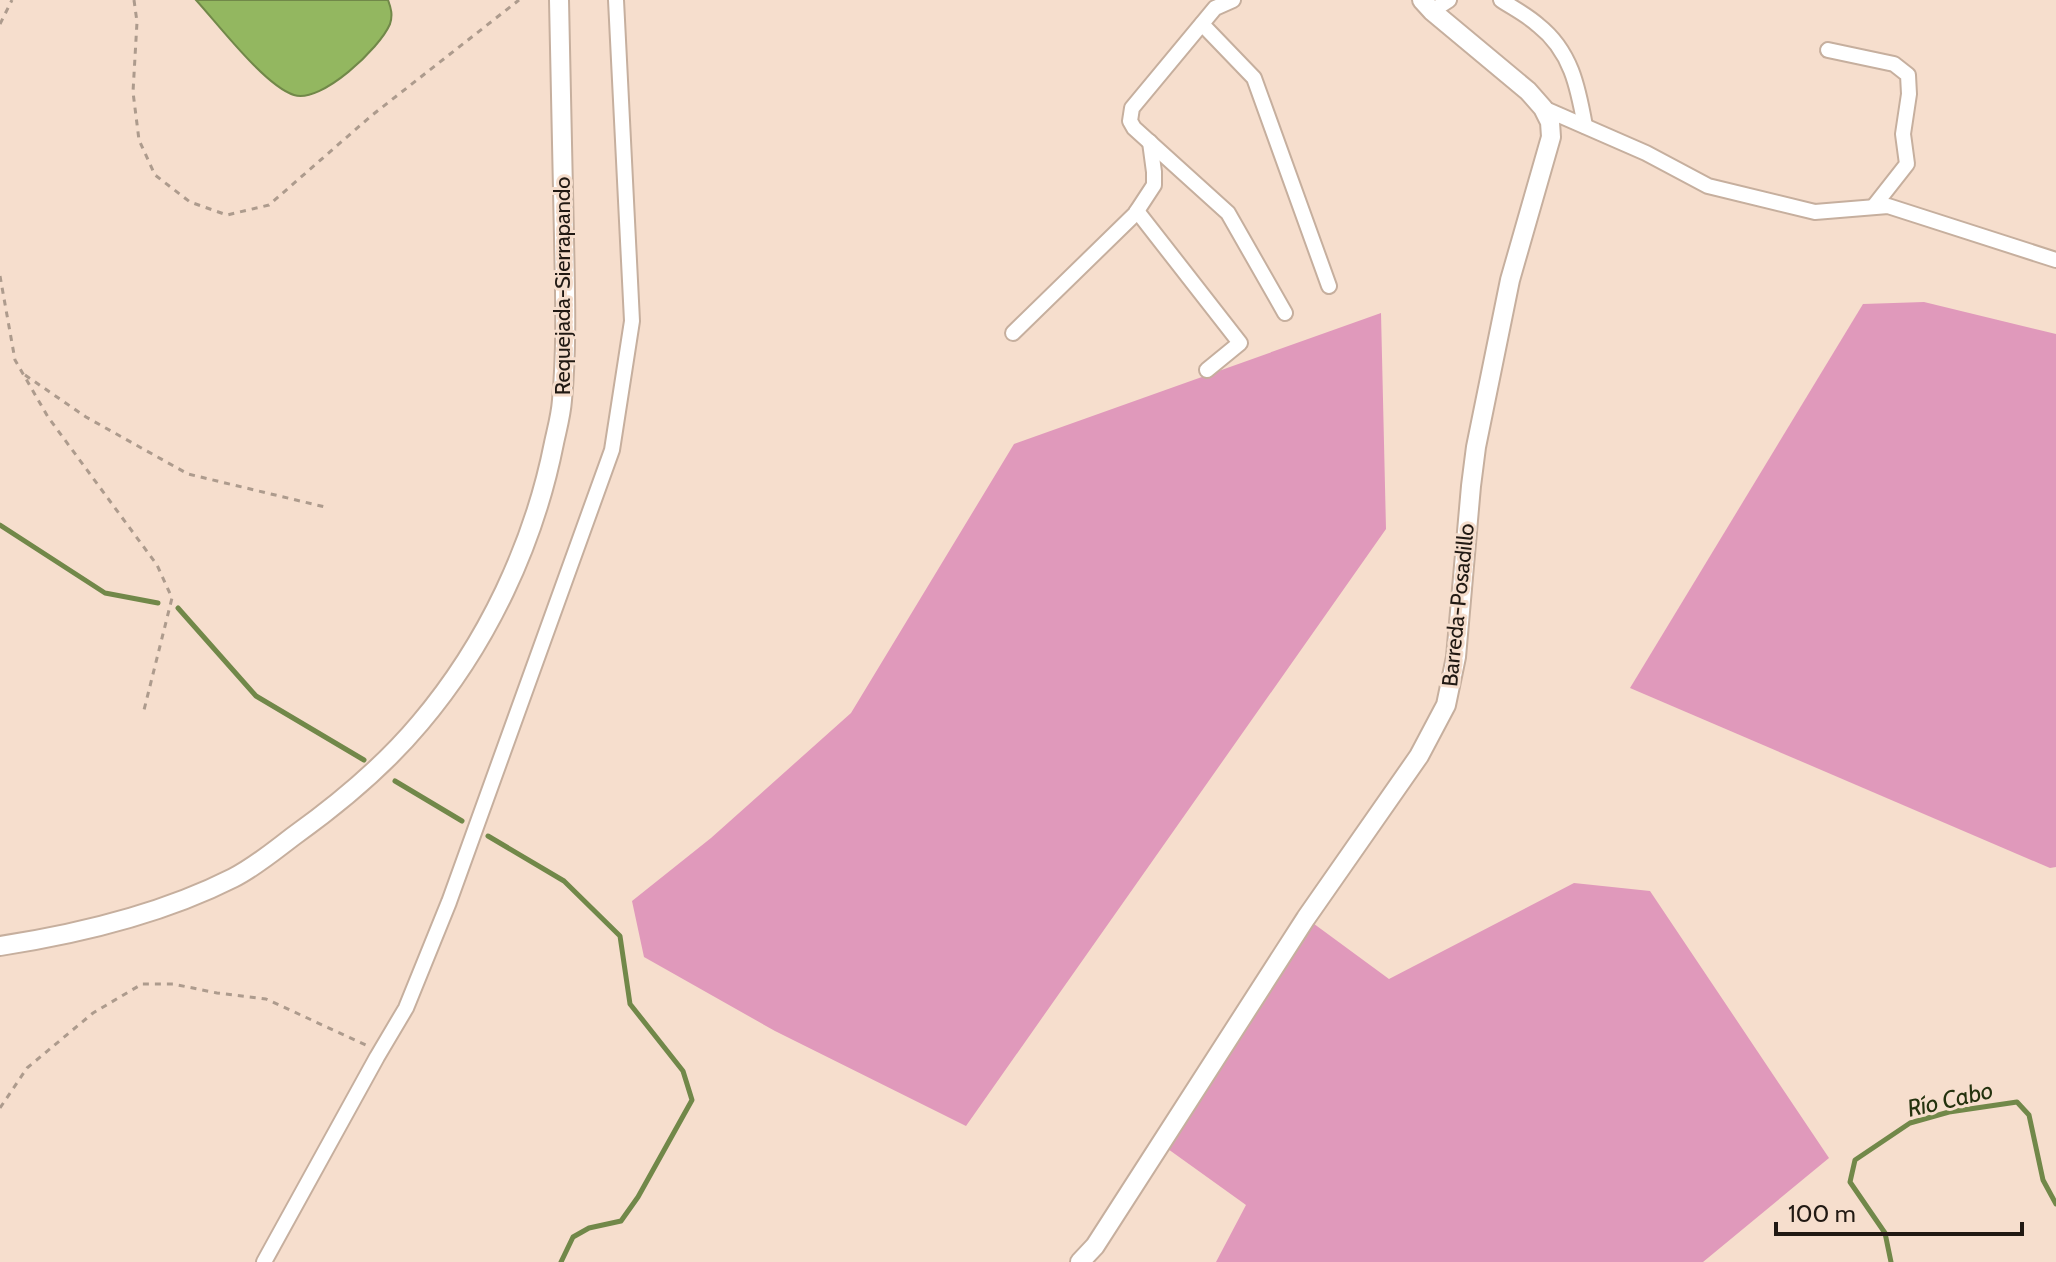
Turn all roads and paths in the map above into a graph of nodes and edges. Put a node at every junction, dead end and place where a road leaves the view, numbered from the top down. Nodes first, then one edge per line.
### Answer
1 (12, 0) edge
2 (134, 0) edge
3 (519, 0) edge
4 (559, 0) edge
5 (616, 0) edge
6 (1233, 0) edge
7 (1449, 0) edge
8 (1501, 0) edge
9 (1427, 5) edge
10 (0, 24) edge
11 (1202, 24) junction
12 (1828, 50) dead end
13 (1543, 108) junction
14 (1585, 126) junction
15 (1150, 142) junction
16 (1874, 206) junction
17 (1137, 211) junction
18 (2056, 260) edge
19 (0, 276) edge
20 (1329, 286) dead end
21 (1285, 313) dead end
22 (1013, 333) dead end
23 (1207, 370) dead end
24 (24, 374) junction
25 (325, 507) dead end
26 (144, 710) dead end
27 (0, 946) edge
28 (380, 1051) junction
29 (0, 1108) edge
30 (264, 1262) edge
31 (1080, 1262) edge

1 - 10 path
2 - 3 path
4 - 27 street, Requejada-Sierrapando
5 - 28 street
6 - 11 street
7 - 9 street
8 - 14 street
9 - 13 street
11 - 15 street
11 - 20 street
12 - 16 street
13 - 14 street
13 - 31 street, Barreda-Posadillo
14 - 16 street
15 - 17 street
15 - 21 street
16 - 18 street
17 - 22 street
17 - 23 street
19 - 24 path
24 - 25 path
24 - 26 path
28 - 29 path
28 - 30 street

